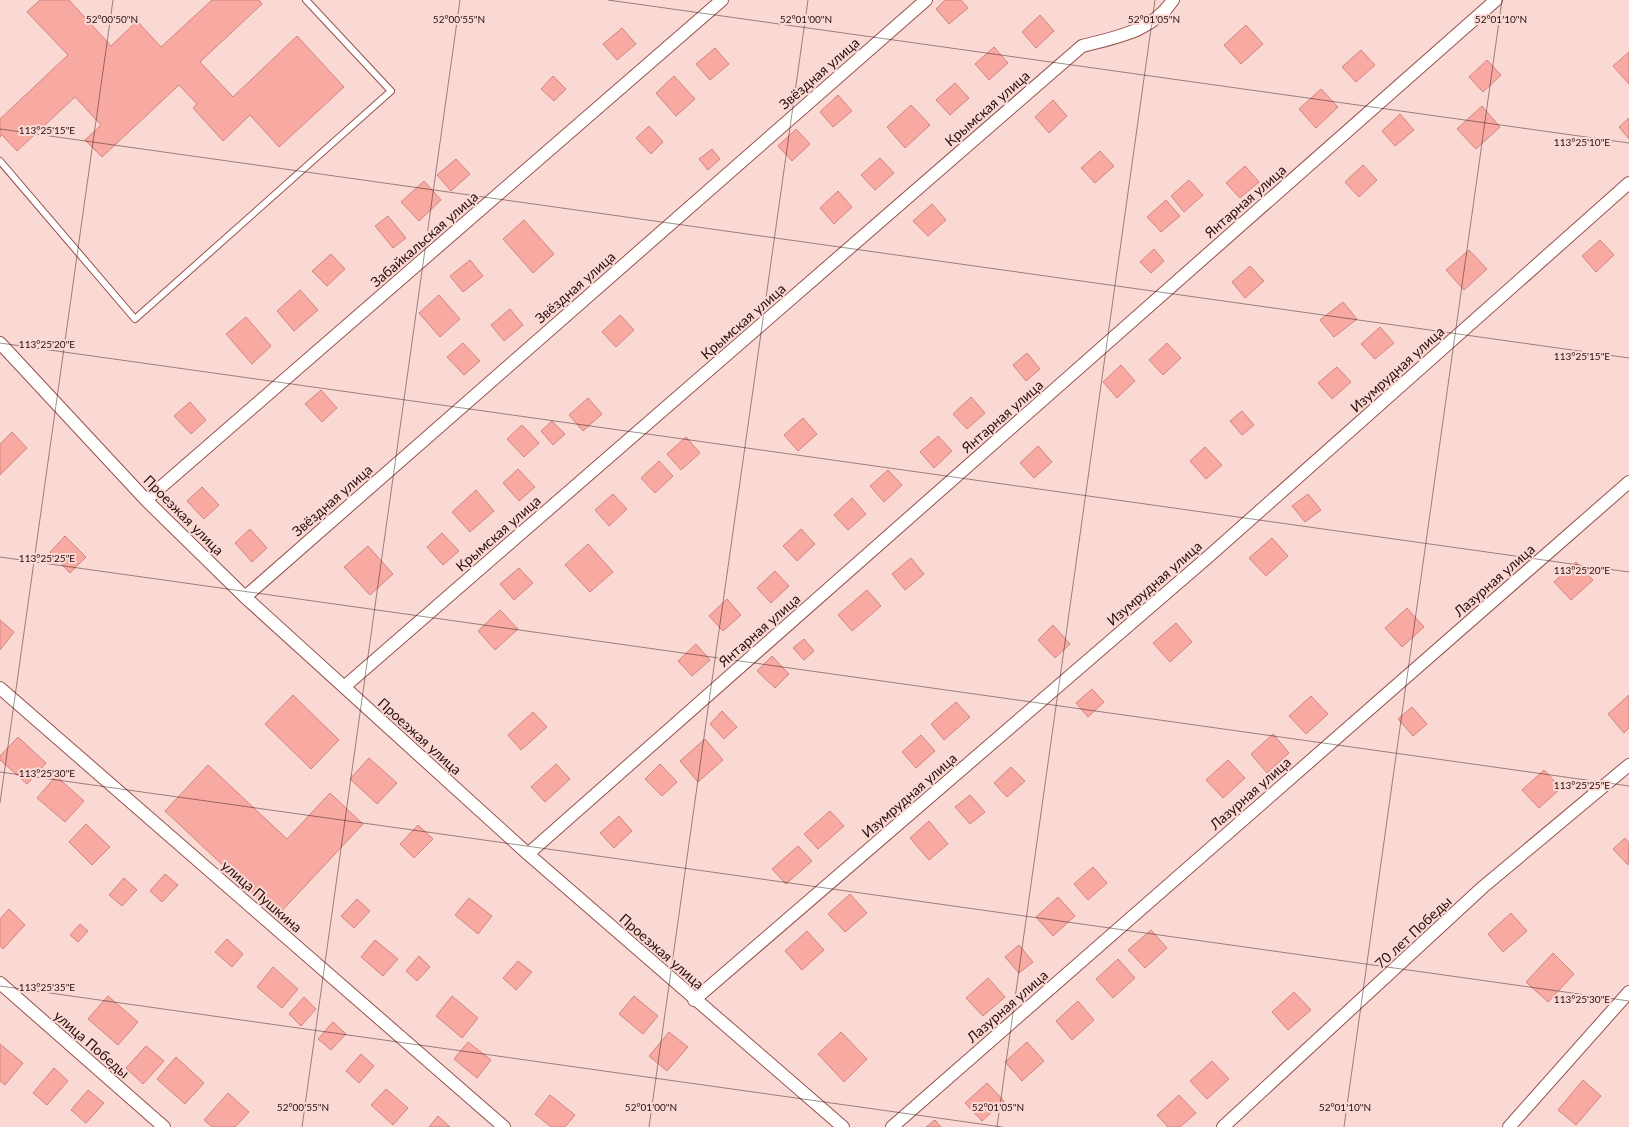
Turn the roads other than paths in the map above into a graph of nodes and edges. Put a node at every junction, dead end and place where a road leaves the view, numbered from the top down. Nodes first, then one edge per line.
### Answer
1 (306, 0) edge
2 (722, 0) edge
3 (926, 0) edge
4 (1173, 0) edge
5 (1496, 0) edge
6 (0, 161) edge
7 (1629, 183) edge
8 (0, 343) edge
9 (1629, 482) edge
10 (146, 500) junction
11 (245, 597) junction
12 (344, 687) junction
13 (0, 688) edge
14 (1629, 765) edge
15 (528, 854) junction
16 (0, 983) edge
17 (1629, 992) edge
18 (694, 1000) junction
19 (164, 1127) edge
20 (504, 1127) edge
21 (843, 1127) edge
22 (892, 1127) edge
23 (1223, 1127) edge
24 (1509, 1127) edge

1 - 6 lane
2 - 10 street, Забайкальская улица
3 - 11 street, Звёздная улица
4 - 12 street, Крымская улица
5 - 15 street, Янтарная улица
7 - 18 street, Изумрудная улица
8 - 10 street, Проезжая улица
9 - 22 street, Лазурная улица
10 - 11 street, Проезжая улица
11 - 12 street, Проезжая улица
12 - 15 street, Проезжая улица
13 - 20 street, улица Пушкина
14 - 23 street, 70 лет Победы
15 - 18 street, Проезжая улица
16 - 19 street, улица Победы
17 - 24 street
18 - 21 street, Проезжая улица

